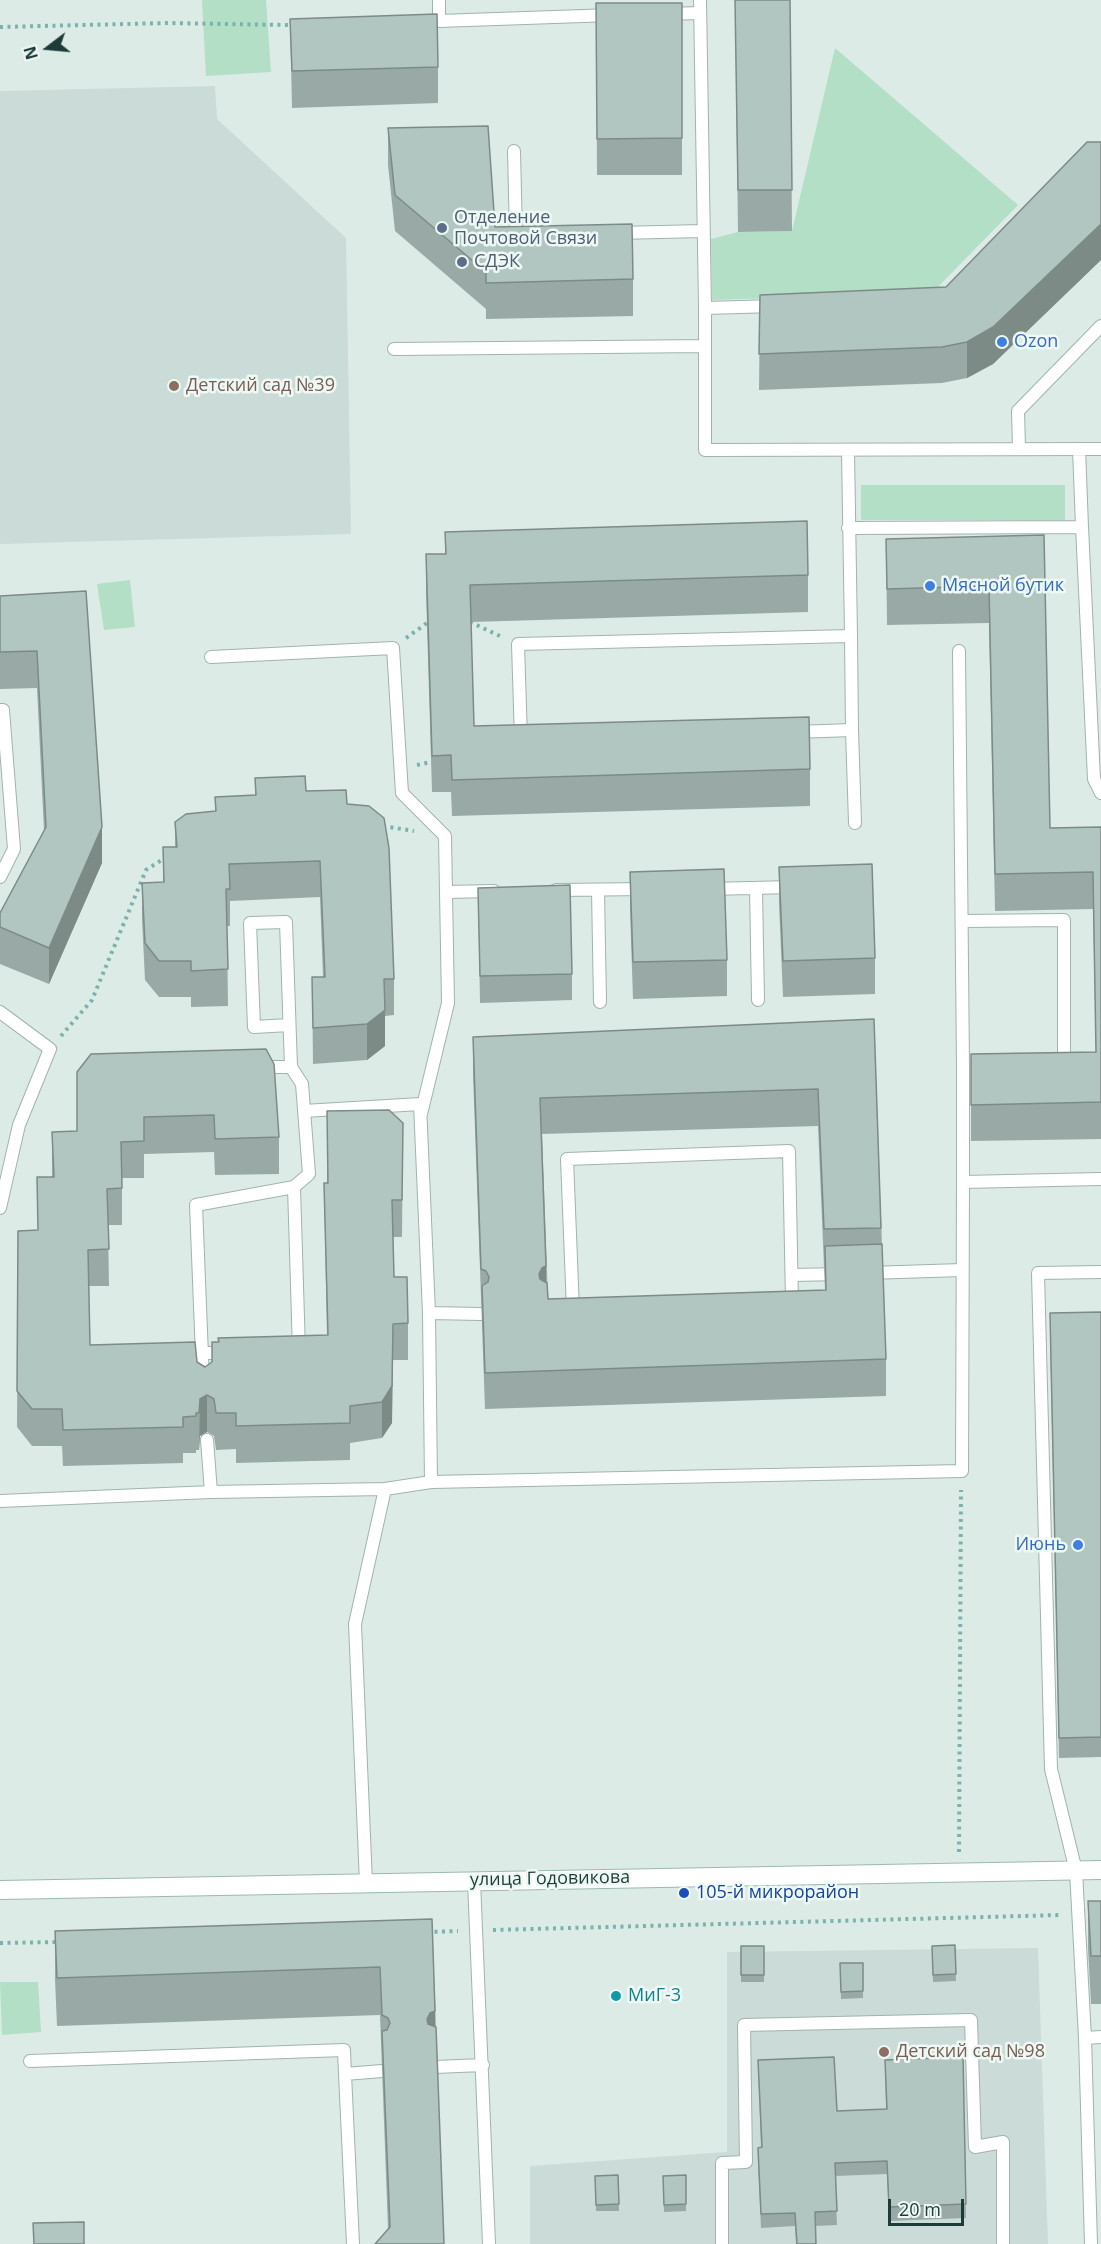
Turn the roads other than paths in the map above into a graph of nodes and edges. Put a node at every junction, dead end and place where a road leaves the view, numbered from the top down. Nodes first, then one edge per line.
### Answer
1 (439, 0) edge
2 (700, 6) edge
3 (652, 14) edge
4 (629, 15) edge
5 (514, 151) dead end
6 (703, 231) junction
7 (610, 233) edge
8 (540, 235) edge
9 (786, 305) edge
10 (705, 308) junction
11 (1101, 326) edge
12 (705, 346) junction
13 (394, 349) dead end
14 (1019, 448) junction
15 (1079, 448) junction
16 (1101, 449) edge
17 (848, 450) junction
18 (1082, 527) junction
19 (848, 528) junction
20 (851, 636) junction
21 (959, 651) dead end
22 (211, 657) dead end
23 (0, 710) edge
24 (852, 730) junction
25 (781, 732) edge
26 (533, 740) edge
27 (1101, 793) edge
28 (855, 823) dead end
29 (0, 877) edge
30 (800, 887) edge
31 (756, 888) junction
32 (655, 889) edge
33 (700, 889) edge
34 (598, 890) junction
35 (446, 891) junction
36 (505, 891) edge
37 (540, 891) edge
38 (962, 921) junction
39 (758, 1000) dead end
40 (600, 1002) dead end
41 (0, 1011) edge
42 (289, 1025) junction
43 (291, 1066) junction
44 (1054, 1067) edge
45 (243, 1068) edge
46 (304, 1111) junction
47 (421, 1114) junction
48 (1101, 1179) edge
49 (963, 1182) junction
50 (294, 1187) junction
51 (0, 1208) edge
52 (962, 1270) junction
53 (1101, 1272) edge
54 (792, 1275) junction
55 (780, 1301) edge
56 (574, 1310) edge
57 (429, 1313) junction
58 (482, 1314) edge
59 (245, 1352) edge
60 (288, 1352) edge
61 (166, 1353) edge
62 (201, 1353) junction
63 (204, 1395) edge
64 (207, 1440) dead end
65 (430, 1482) junction
66 (385, 1489) junction
67 (211, 1492) junction
68 (0, 1501) edge
69 (1101, 1870) edge
70 (1076, 1871) junction
71 (474, 1881) junction
72 (366, 1883) junction
73 (0, 1890) edge
74 (1101, 2037) edge
75 (1085, 2038) junction
76 (30, 2061) dead end
77 (483, 2065) junction
78 (435, 2067) edge
79 (382, 2071) edge
80 (345, 2074) junction
81 (352, 2244) edge
82 (489, 2244) edge
83 (722, 2244) edge
84 (1003, 2244) edge
85 (1091, 2244) edge

1 - 4 lane
2 - 3 lane
2 - 6 lane
5 - 8 lane
6 - 7 lane
6 - 10 lane
9 - 10 lane
10 - 12 lane
11 - 14 lane
12 - 13 lane
12 - 17 lane
14 - 15 lane
14 - 17 lane
15 - 16 lane
15 - 18 lane
17 - 19 lane
18 - 19 lane
18 - 27 lane
19 - 20 lane
20 - 24 lane
20 - 26 lane
21 - 38 lane
22 - 35 lane
23 - 29 lane
24 - 25 lane
24 - 28 lane
30 - 31 lane
31 - 33 lane
31 - 39 lane
32 - 34 lane
34 - 37 lane
34 - 40 lane
35 - 36 lane
35 - 47 lane
38 - 44 lane
38 - 49 lane
41 - 51 lane
42 - 42 lane
42 - 43 lane
43 - 45 lane
43 - 46 lane
46 - 47 lane
46 - 50 lane
47 - 57 lane
48 - 49 lane
49 - 52 lane
50 - 60 lane
50 - 62 lane
52 - 54 lane
52 - 65 lane
53 - 70 lane
54 - 55 lane
54 - 56 lane
57 - 58 lane
57 - 65 lane
59 - 62 lane
61 - 62 lane
62 - 63 lane
64 - 67 lane
65 - 66 lane
66 - 67 lane
66 - 72 lane
67 - 68 lane
69 - 70 street, улица Годовикова
70 - 71 street, улица Годовикова
70 - 75 lane
71 - 72 street, улица Годовикова
71 - 77 lane
72 - 73 street, улица Годовикова
74 - 75 lane
75 - 85 lane
76 - 80 lane
77 - 78 lane
77 - 82 lane
79 - 80 lane
80 - 81 lane
83 - 84 lane

